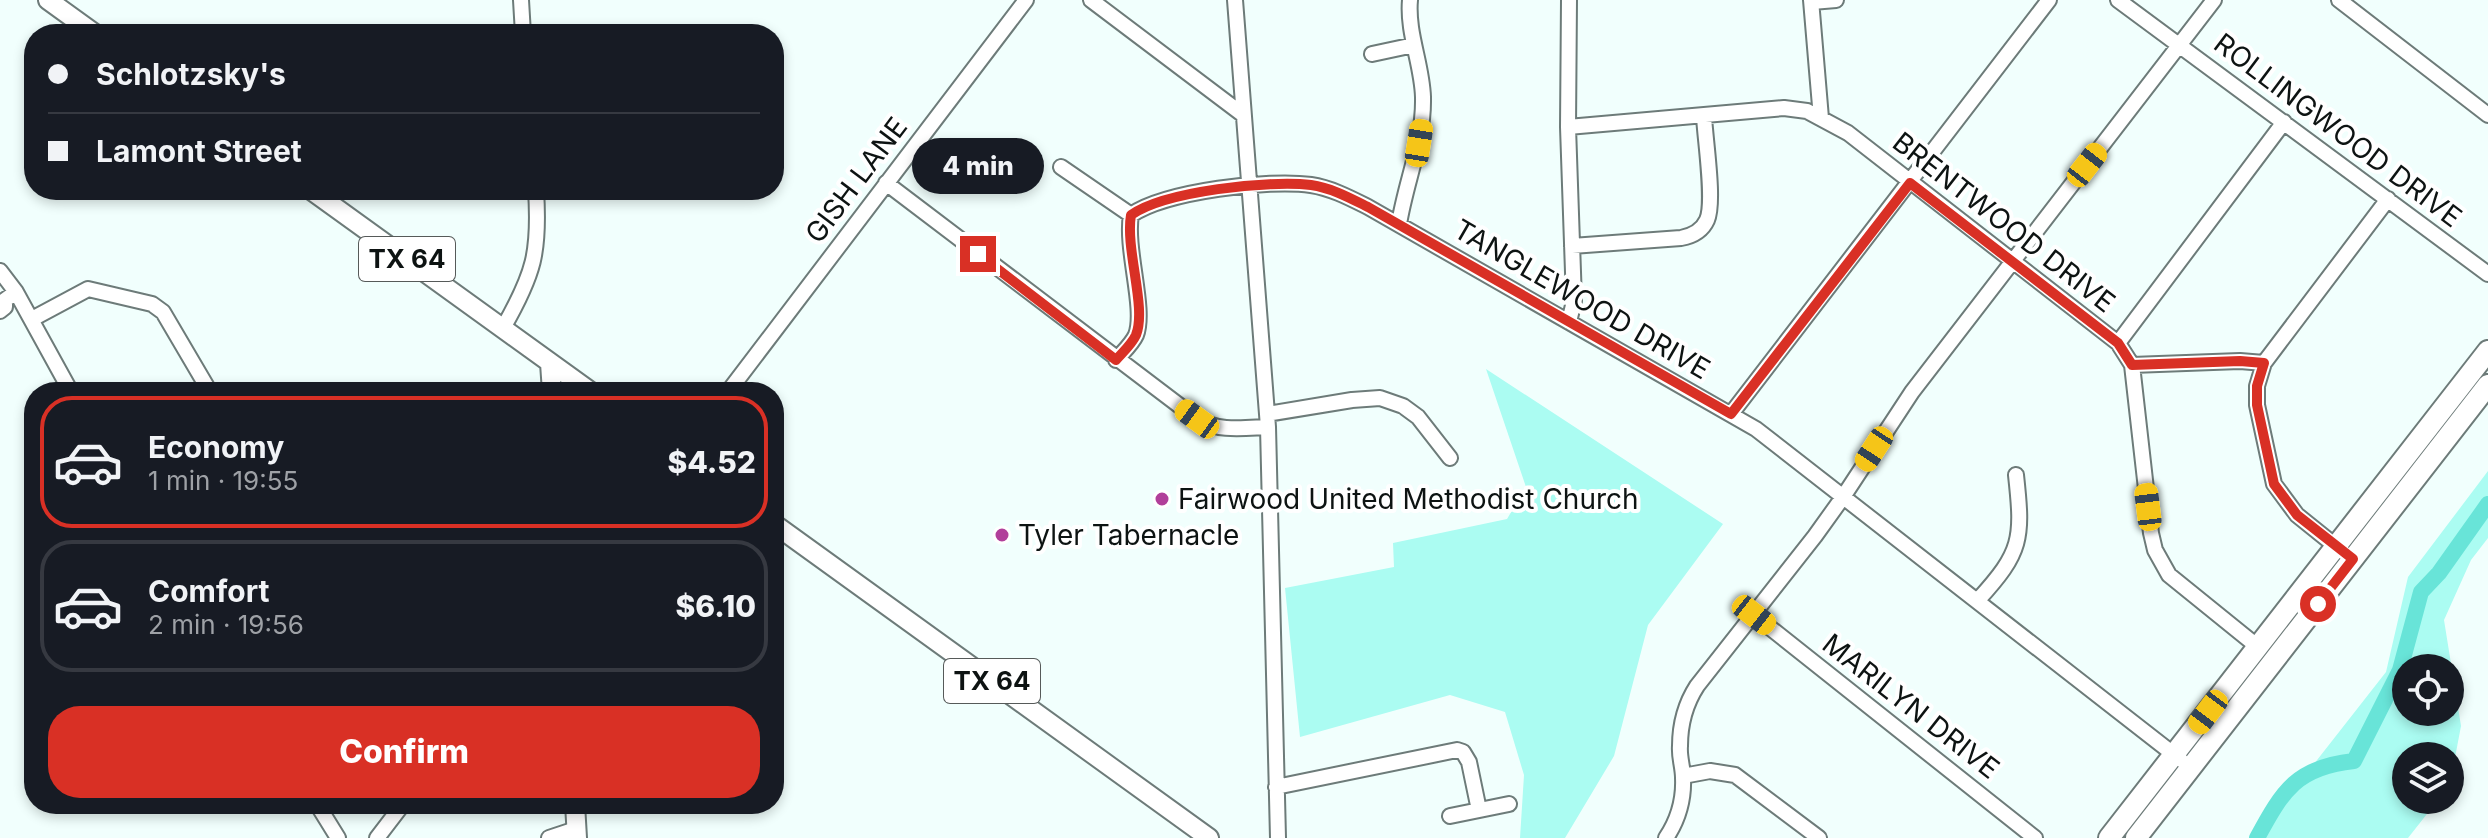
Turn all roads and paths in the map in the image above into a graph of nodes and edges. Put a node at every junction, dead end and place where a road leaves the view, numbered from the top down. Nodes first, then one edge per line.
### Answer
1 (48, 0) edge
2 (521, 0) edge
3 (1026, 0) edge
4 (1091, 0) edge
5 (1235, 0) edge
6 (1410, 0) edge
7 (1569, 0) edge
8 (1836, 0) edge
9 (2049, 0) edge
10 (2118, 0) edge
11 (2214, 0) edge
12 (2339, 0) edge
13 (1811, 1) edge
14 (81, 24) edge
15 (522, 24) edge
16 (1414, 45) junction
17 (2180, 45) junction
18 (1372, 54) dead end
19 (1242, 114) junction
20 (2488, 115) edge
21 (1704, 116) junction
22 (1821, 118) junction
23 (2284, 122) junction
24 (1568, 127) junction
25 (1061, 167) dead end
26 (886, 183) junction
27 (1910, 183) junction
28 (1250, 184) junction
29 (2388, 199) junction
30 (325, 200) edge
31 (537, 200) edge
32 (1131, 215) junction
33 (1399, 224) junction
34 (1572, 246) junction
35 (2013, 261) junction
36 (0, 271) edge
37 (2488, 274) edge
38 (5, 300) edge
39 (32, 319) junction
40 (1569, 322) junction
41 (503, 328) junction
42 (2118, 343) junction
43 (2488, 351) edge
44 (1116, 360) junction
45 (550, 363) junction
46 (2264, 363) junction
47 (2132, 365) junction
48 (66, 382) edge
49 (204, 382) edge
50 (551, 382) edge
51 (577, 382) edge
52 (736, 382) edge
53 (2488, 385) edge
54 (1731, 414) junction
55 (1268, 420) junction
56 (1450, 458) dead end
57 (2016, 475) dead end
58 (1843, 497) junction
59 (784, 531) edge
60 (2345, 553) junction
61 (1978, 600) junction
62 (1754, 615) junction
63 (2258, 647) junction
64 (2183, 762) junction
65 (1683, 776) junction
66 (1276, 787) junction
67 (1509, 804) dead end
68 (1479, 810) junction
69 (323, 814) edge
70 (395, 814) edge
71 (575, 814) edge
72 (1450, 816) dead end
73 (576, 834) edge
74 (338, 838) edge
75 (377, 838) edge
76 (549, 838) edge
77 (1209, 838) edge
78 (1278, 838) edge
79 (1666, 838) edge
80 (1819, 838) edge
81 (2035, 838) edge
82 (2109, 838) edge
83 (2136, 838) edge

1 - 14 main road
2 - 15 street
3 - 26 street, GISH LANE
4 - 19 street
5 - 19 street
6 - 16 street
7 - 24 street
8 - 13 street
9 - 27 street
10 - 17 street, ROLLINGWOOD DRIVE
11 - 17 street
12 - 20 street
13 - 22 street
16 - 18 street
16 - 33 street
17 - 23 street, ROLLINGWOOD DRIVE
17 - 35 street
19 - 28 street
21 - 22 street, BRENTWOOD DRIVE
21 - 24 street, BRENTWOOD DRIVE
21 - 34 street
22 - 27 street, BRENTWOOD DRIVE
23 - 29 street, ROLLINGWOOD DRIVE
23 - 42 street
24 - 34 street
25 - 32 street
26 - 44 street
26 - 52 street, GISH LANE
27 - 35 street, BRENTWOOD DRIVE
27 - 54 street
28 - 32 street, TANGLEWOOD DRIVE
28 - 33 street, TANGLEWOOD DRIVE
28 - 55 street
29 - 37 street, ROLLINGWOOD DRIVE
29 - 46 street
30 - 41 main road, TX 64
31 - 41 street
32 - 44 street
33 - 40 street, TANGLEWOOD DRIVE
34 - 40 street
35 - 42 street, BRENTWOOD DRIVE
35 - 58 street
36 - 38 street
38 - 39 street
39 - 48 street
39 - 49 street
40 - 54 street, TANGLEWOOD DRIVE
41 - 45 main road, TX 64
42 - 47 street, BRENTWOOD DRIVE
43 - 60 highway
44 - 55 street
45 - 50 main road
45 - 51 main road, TX 64
46 - 47 street
46 - 60 street
47 - 63 street, BRENTWOOD DRIVE
53 - 60 highway
54 - 58 street, TANGLEWOOD DRIVE
55 - 56 street
55 - 66 street
57 - 61 street
58 - 61 street, TANGLEWOOD DRIVE
58 - 62 street
59 - 77 main road, TX 64
60 - 63 highway
60 - 64 highway
61 - 64 street, TANGLEWOOD DRIVE
62 - 65 street
62 - 81 street, MARILYN DRIVE
63 - 64 highway
64 - 82 highway
64 - 83 highway
65 - 79 street
65 - 80 street
66 - 68 street
66 - 78 street
67 - 68 street
68 - 72 street
69 - 74 street
70 - 75 street
71 - 73 main road
73 - 76 street

